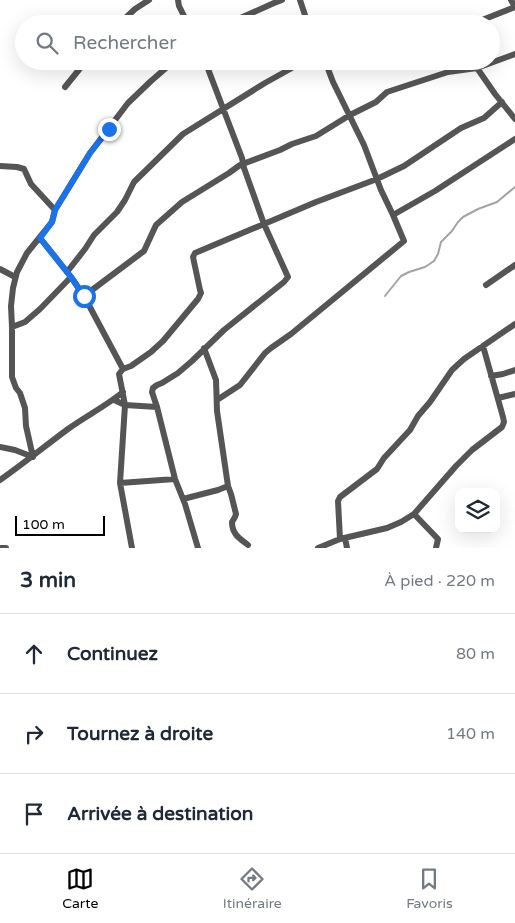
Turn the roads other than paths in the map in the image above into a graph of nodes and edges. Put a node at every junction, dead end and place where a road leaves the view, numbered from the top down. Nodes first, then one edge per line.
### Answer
1 (149, 0) edge
2 (178, 0) edge
3 (282, 0) edge
4 (300, 0) edge
5 (511, 0) edge
6 (515, 7) edge
7 (129, 15) edge
8 (184, 15) edge
9 (246, 15) edge
10 (305, 15) edge
11 (495, 15) edge
12 (515, 54) edge
13 (500, 60) edge
14 (78, 70) edge
15 (164, 70) edge
16 (209, 70) edge
17 (288, 70) edge
18 (328, 70) edge
19 (462, 70) edge
20 (478, 70) edge
21 (65, 86) dead end
22 (502, 102) junction
23 (224, 109) junction
24 (350, 116) junction
25 (515, 119) edge
26 (515, 139) edge
27 (244, 163) junction
28 (0, 166) edge
29 (377, 179) junction
30 (55, 210) junction
31 (394, 215) junction
32 (264, 224) junction
33 (40, 238) junction
34 (515, 265) edge
35 (0, 269) edge
36 (69, 275) junction
37 (15, 277) junction
38 (486, 285) dead end
39 (84, 296) junction
40 (515, 324) edge
41 (12, 327) junction
42 (482, 346) junction
43 (204, 348) junction
44 (123, 370) junction
45 (515, 370) edge
46 (491, 376) junction
47 (123, 392) junction
48 (515, 394) edge
49 (498, 398) junction
50 (114, 400) junction
51 (217, 400) junction
52 (125, 405) junction
53 (157, 407) junction
54 (0, 447) edge
55 (33, 456) junction
56 (175, 479) junction
57 (0, 480) edge
58 (120, 484) junction
59 (228, 486) junction
60 (183, 499) junction
61 (414, 514) junction
62 (342, 538) junction
63 (248, 545) dead end
64 (0, 548) edge
65 (6, 548) edge
66 (11, 548) edge
67 (132, 548) edge
68 (198, 548) edge
69 (318, 548) edge
70 (347, 548) edge
71 (436, 548) edge

1 - 7 street
2 - 8 street
3 - 9 street
4 - 10 street
5 - 6 street
6 - 11 street
12 - 13 street
14 - 21 street
15 - 30 street
16 - 23 street
17 - 23 street
18 - 24 street
19 - 24 street
20 - 22 street
22 - 25 street
22 - 29 street
23 - 27 street
23 - 36 street
24 - 27 street
24 - 29 street
26 - 31 street
27 - 32 street
27 - 39 street
28 - 30 street
29 - 31 street
29 - 32 street
30 - 33 street
31 - 51 street
32 - 43 street
32 - 44 street
33 - 36 street
33 - 37 street
34 - 38 street
35 - 37 street
36 - 39 street
36 - 41 street
37 - 41 street
39 - 44 street
40 - 42 street
41 - 55 street
42 - 46 street
42 - 62 street
43 - 51 street
43 - 53 street
44 - 47 street
45 - 46 street
46 - 49 street
47 - 50 street
47 - 52 street
48 - 49 street
49 - 61 street
50 - 52 street
50 - 55 street
51 - 59 street
52 - 53 street
52 - 58 street
53 - 56 street
54 - 55 street
55 - 57 street
56 - 58 street
56 - 60 street
58 - 67 street
59 - 60 street
59 - 63 street
60 - 68 street
61 - 62 street
61 - 71 street
62 - 69 street
62 - 70 street
64 - 65 street
65 - 66 street

